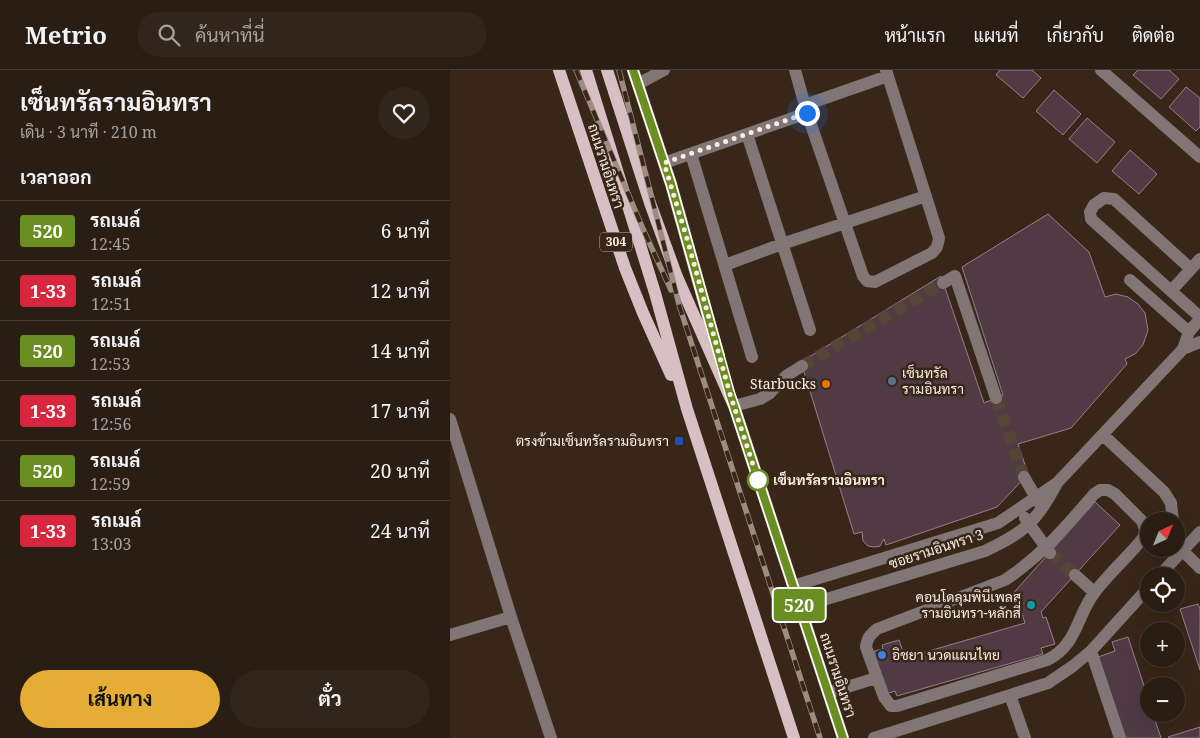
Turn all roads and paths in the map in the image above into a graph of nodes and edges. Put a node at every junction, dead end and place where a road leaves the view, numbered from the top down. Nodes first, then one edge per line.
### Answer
1 (559, 70) edge
2 (586, 70) edge
3 (607, 70) edge
4 (634, 70) edge
5 (664, 70) edge
6 (795, 70) edge
7 (1101, 70) edge
8 (887, 73) edge
9 (638, 84) junction
10 (806, 109) junction
11 (747, 134) junction
12 (690, 154) junction
13 (1200, 156) edge
14 (664, 163) junction
15 (926, 196) junction
16 (844, 223) junction
17 (782, 244) junction
18 (1200, 259) edge
19 (725, 265) junction
20 (1191, 269) junction
21 (1130, 280) dead end
22 (943, 283) tunnel mouth
23 (1171, 291) junction
24 (1200, 318) edge
25 (810, 330) dead end
26 (1189, 332) junction
27 (1200, 342) edge
28 (1183, 348) junction
29 (752, 357) dead end
30 (802, 366) tunnel mouth
31 (996, 398) tunnel mouth
32 (732, 400) junction
33 (687, 409) junction
34 (450, 419) edge
35 (1103, 435) junction
36 (456, 456) edge
37 (1024, 478) tunnel mouth
38 (1057, 483) junction
39 (1035, 498) junction
40 (1044, 508) junction
41 (1019, 510) junction
42 (1172, 512) edge
43 (1029, 525) junction
44 (1200, 532) edge
45 (1185, 546) edge
46 (1048, 551) junction
47 (1185, 558) edge
48 (1200, 568) edge
49 (1075, 574) tunnel mouth
50 (793, 586) junction
51 (1094, 592) junction
52 (1140, 598) edge
53 (800, 607) junction
54 (511, 617) junction
55 (450, 636) edge
56 (1091, 651) junction
57 (876, 678) junction
58 (828, 693) junction
59 (1010, 695) junction
60 (551, 738) edge
61 (794, 738) edge
62 (843, 738) edge
63 (874, 738) edge
64 (1025, 738) edge
65 (1120, 738) edge

1 - 33 main road, ถนนรามอินทรา / 304
2 - 33 main road, ถนนรามอินทรา / 304
3 - 32 main road, ถนนรามอินทรา
4 - 9 main road, ถนนรามอินทรา
5 - 9 street
6 - 10 street
7 - 13 street
8 - 10 street
8 - 15 street
9 - 14 main road, ถนนรามอินทรา
10 - 11 street
10 - 16 street
11 - 12 street
11 - 17 street
12 - 14 street
12 - 19 street
14 - 32 main road, ถนนรามอินทรา
15 - 16 street
15 - 16 street
16 - 17 street
17 - 19 street
17 - 25 street
18 - 20 street
19 - 29 street
20 - 23 street
20 - 23 street
21 - 26 street
22 - 31 street
23 - 24 street
24 - 26 street, ซอยรามอินทรา 3
26 - 28 street, ซอยรามอินทรา 3
27 - 28 street, ซอยรามอินทรา 3
28 - 35 street, ซอยรามอินทรา 3
30 - 32 street
32 - 50 main road, ถนนรามอินทรา
33 - 61 main road, ถนนรามอินทรา / 304
34 - 36 street
35 - 38 street, ซอยรามอินทรา 3
35 - 42 street
36 - 54 street
37 - 39 street
38 - 39 street, ซอยรามอินทรา 3
38 - 40 street, ซอยรามอินทรา 3
39 - 40 street
39 - 41 street, ซอยรามอินทรา 3
40 - 43 street, ซอยรามอินทรา 3
41 - 43 street
41 - 50 street, ซอยรามอินทรา 3
43 - 46 street
43 - 53 street, ซอยรามอินทรา 3
44 - 45 street
46 - 51 street
46 - 57 street
47 - 48 street
49 - 51 street
50 - 53 main road, ถนนรามอินทรา
51 - 57 street
52 - 56 street
53 - 58 main road, ถนนรามอินทรา
54 - 55 street
54 - 60 street
56 - 59 street
56 - 65 street
57 - 58 street
58 - 62 main road, ถนนรามอินทรา
59 - 63 street
59 - 64 street

